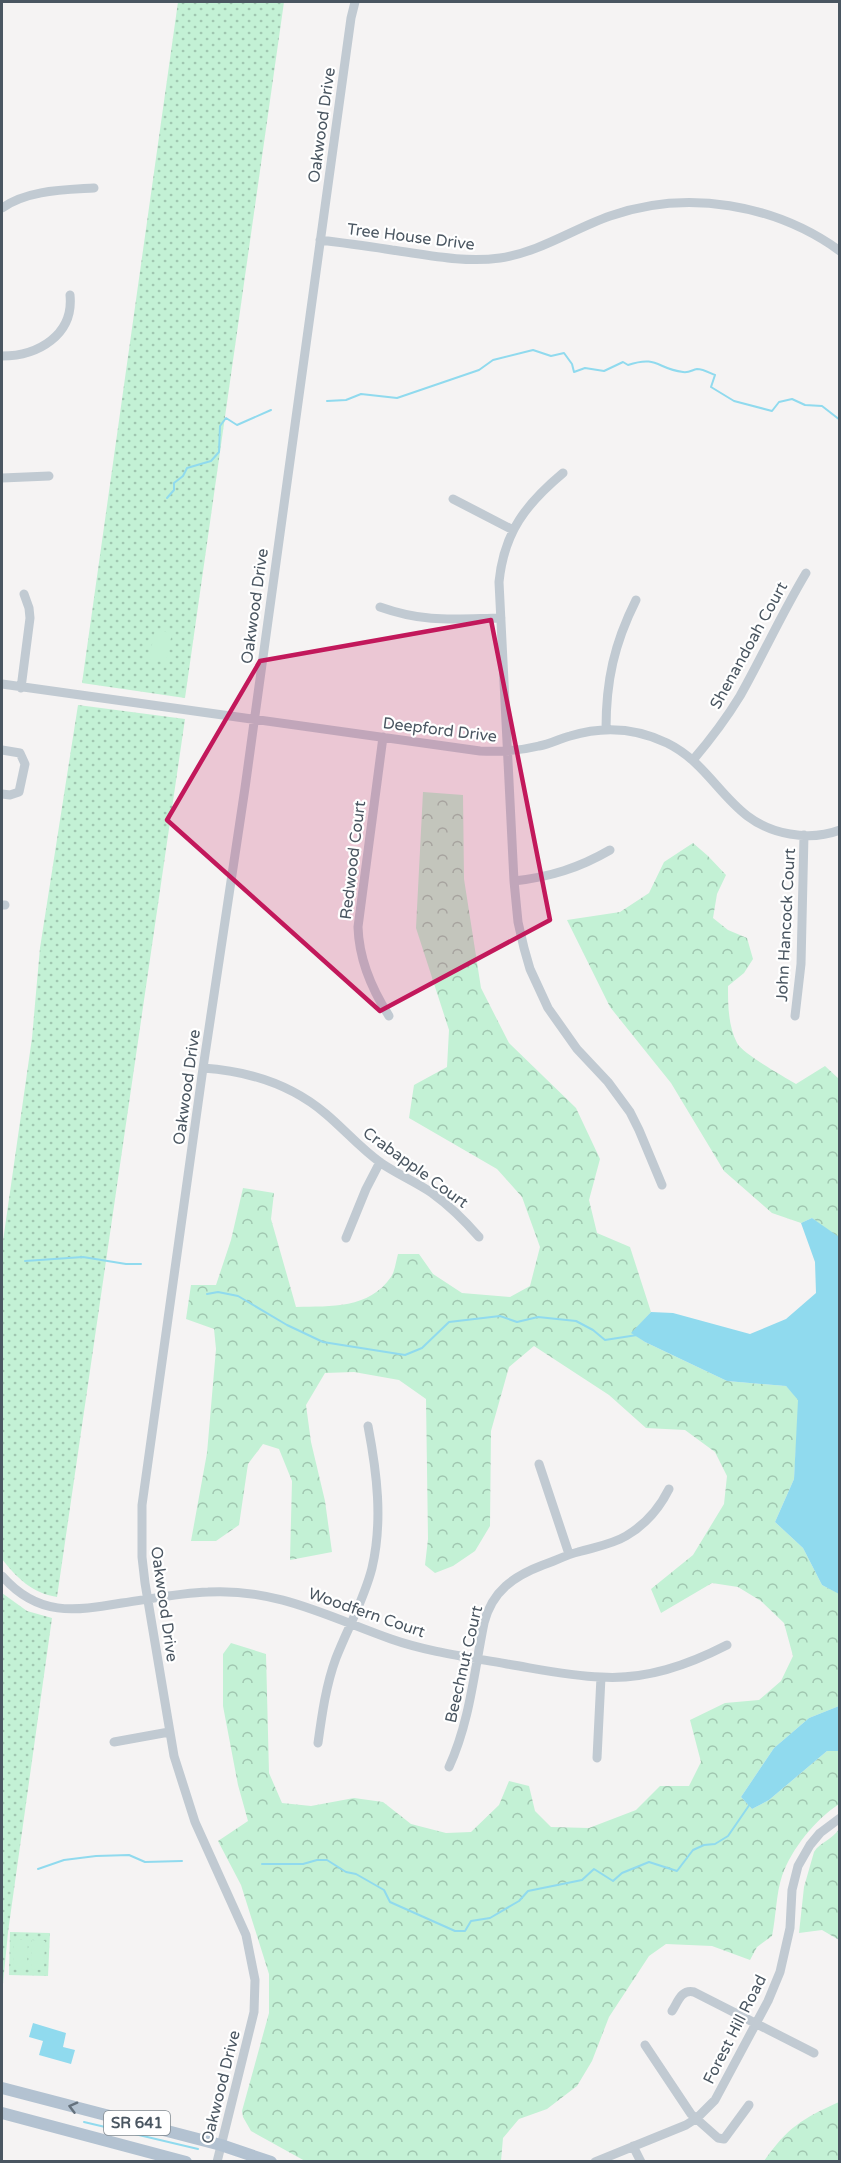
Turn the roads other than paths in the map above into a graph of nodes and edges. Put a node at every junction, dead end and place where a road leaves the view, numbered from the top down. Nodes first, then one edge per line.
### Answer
1 (355, 2) edge
2 (93, 188) dead end
3 (2, 208) edge
4 (320, 240) junction
5 (840, 251) edge
6 (70, 295) dead end
7 (2, 356) edge
8 (563, 473) dead end
9 (49, 476) dead end
10 (2, 478) edge
11 (453, 499) dead end
12 (513, 530) junction
13 (806, 573) dead end
14 (24, 594) dead end
15 (636, 600) dead end
16 (380, 607) dead end
17 (501, 618) junction
18 (2, 684) edge
19 (21, 688) junction
20 (254, 719) junction
21 (606, 729) junction
22 (383, 737) junction
23 (2, 750) edge
24 (507, 751) junction
25 (693, 760) junction
26 (2, 794) edge
27 (840, 830) edge
28 (804, 836) junction
29 (610, 850) dead end
30 (514, 880) junction
31 (389, 1016) dead end
32 (795, 1016) dead end
33 (203, 1068) junction
34 (380, 1162) junction
35 (662, 1185) dead end
36 (479, 1237) dead end
37 (346, 1238) dead end
38 (368, 1426) dead end
39 (539, 1464) dead end
40 (669, 1489) dead end
41 (569, 1554) junction
42 (2, 1576) edge
43 (147, 1599) junction
44 (352, 1623) junction
45 (727, 1645) dead end
46 (477, 1659) junction
47 (601, 1677) junction
48 (169, 1732) junction
49 (114, 1742) dead end
50 (318, 1743) dead end
51 (597, 1758) dead end
52 (449, 1767) dead end
53 (840, 1818) edge
54 (672, 2012) dead end
55 (756, 2024) junction
56 (645, 2045) dead end
57 (814, 2053) dead end
58 (2, 2088) edge
59 (749, 2105) dead end
60 (2, 2113) edge
61 (696, 2118) junction
62 (221, 2145) junction
63 (633, 2146) junction
64 (186, 2162) edge
65 (217, 2162) edge
66 (271, 2162) edge
67 (595, 2162) edge
68 (641, 2162) edge

1 - 4 street, Oakwood Drive
2 - 3 street
4 - 5 street, Tree House Drive
4 - 20 street, Oakwood Drive
6 - 7 street
8 - 12 street
9 - 10 street
11 - 12 street
12 - 17 street
13 - 25 street, Shenandoah Court
14 - 19 street
15 - 21 street
16 - 17 street
17 - 24 street
18 - 19 street, Deepford Drive
19 - 20 street, Deepford Drive
20 - 22 street, Deepford Drive
20 - 33 street, Oakwood Drive
21 - 24 street, Deepford Drive
21 - 25 street, Deepford Drive
22 - 24 street, Deepford Drive
22 - 31 street, Redwood Court
23 - 26 street
24 - 30 street
25 - 28 street, Deepford Drive
27 - 28 street, Deepford Drive
28 - 32 street, John Hancock Court
29 - 30 street
30 - 35 street
33 - 34 street, Crabapple Court
33 - 43 street, Oakwood Drive
34 - 36 street, Crabapple Court
34 - 37 street
38 - 44 street
39 - 41 street
40 - 41 street, Beechnut Court
41 - 46 street, Beechnut Court
42 - 43 street, Woodfern Court
43 - 44 street, Woodfern Court
43 - 48 street, Oakwood Drive
44 - 46 street, Woodfern Court
44 - 50 street
45 - 47 street, Woodfern Court
46 - 47 street, Woodfern Court
46 - 52 street, Beechnut Court
47 - 51 street
48 - 49 street
48 - 62 street, Oakwood Drive
53 - 55 street, Forest Hill Road
54 - 55 street
55 - 57 street
55 - 61 street, Forest Hill Road
56 - 61 street
62 -> 58 main road, SR 641
59 - 61 street
60 - 64 main road, SR 641
61 - 63 street, Forest Hill Road
62 - 65 street, Oakwood Drive
62 - 66 main road, SR 641
63 - 67 street, Forest Hill Road
63 - 68 street

